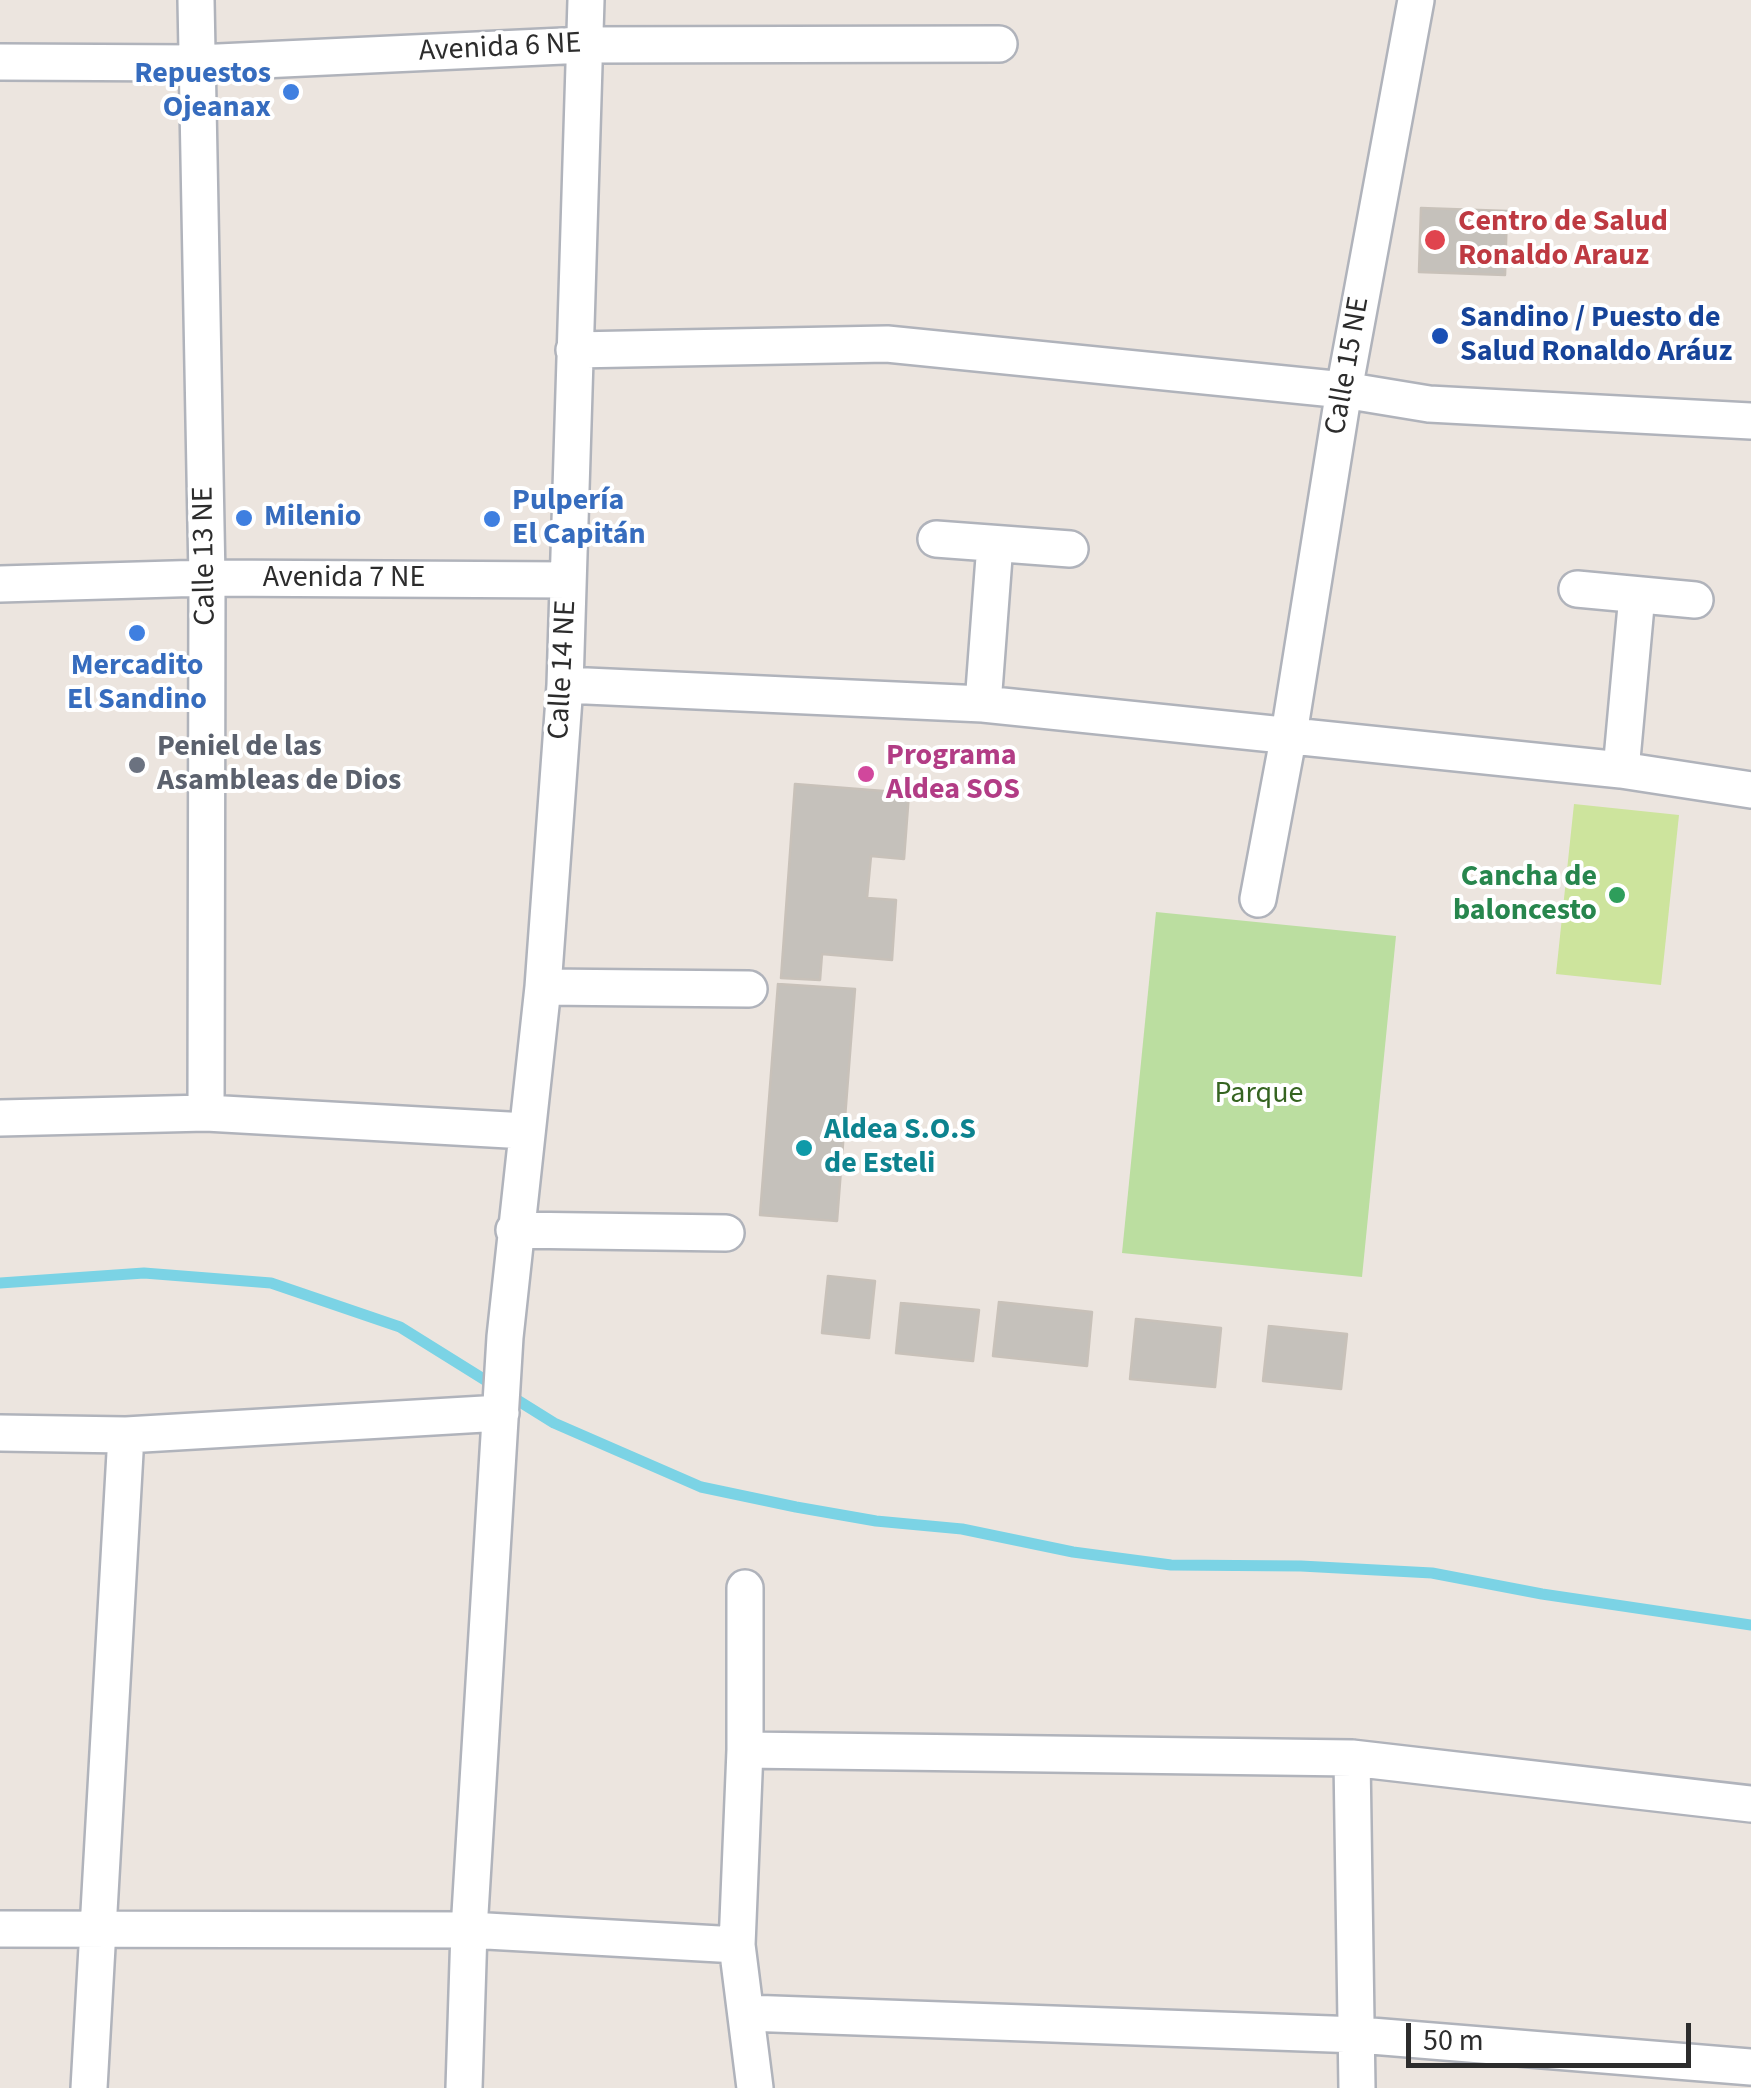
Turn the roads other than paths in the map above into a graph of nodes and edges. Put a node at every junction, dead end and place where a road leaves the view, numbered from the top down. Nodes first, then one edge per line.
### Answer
1 (196, 0) edge
2 (586, 0) edge
3 (1416, 0) edge
4 (585, 44) junction
5 (1000, 44) dead end
6 (0, 62) edge
7 (196, 62) junction
8 (574, 350) junction
9 (1344, 390) junction
10 (1751, 422) edge
11 (936, 539) dead end
12 (995, 544) junction
13 (1070, 550) dead end
14 (207, 578) junction
15 (568, 580) junction
16 (0, 584) edge
17 (1577, 589) dead end
18 (1637, 595) junction
19 (1695, 600) dead end
20 (564, 685) junction
21 (983, 704) junction
22 (1289, 734) junction
23 (1621, 770) junction
24 (1751, 790) edge
25 (1258, 899) dead end
26 (543, 987) junction
27 (748, 989) dead end
28 (206, 1112) junction
29 (0, 1118) edge
30 (526, 1130) junction
31 (514, 1230) junction
32 (726, 1233) dead end
33 (501, 1406) junction
34 (0, 1433) edge
35 (126, 1435) junction
36 (745, 1588) dead end
37 (745, 1750) junction
38 (1352, 1758) junction
39 (1751, 1804) edge
40 (97, 1927) junction
41 (0, 1929) edge
42 (469, 1930) junction
43 (737, 1945) junction
44 (746, 2013) junction
45 (1359, 2034) junction
46 (1751, 2068) edge
47 (90, 2088) edge
48 (464, 2088) edge
49 (755, 2088) edge
50 (1358, 2088) edge

1 - 7 street, Calle 13 NE
2 - 4 street, Calle 14 NE
3 - 9 street, Calle 15 NE
4 - 5 street, Avenida 6 NE
4 - 7 street, Avenida 6 NE
4 - 8 street, Calle 14 NE
6 - 7 street, Avenida 6 NE
7 - 14 street, Calle 13 NE
8 - 9 street
8 - 15 street, Calle 14 NE
9 - 10 street
9 - 22 street, Calle 15 NE
11 - 12 street
12 - 13 street
12 - 21 street
14 - 15 street, Avenida 7 NE
14 - 16 street, Avenida 7 NE
14 - 28 street, Calle 13 NE
15 - 20 street, Calle 14 NE
17 - 18 street
18 - 19 street
18 - 23 street
20 - 21 street
20 - 26 street, Calle 14 NE
21 - 22 street
22 - 23 street
22 - 25 street, Calle 15 NE
23 - 24 street
26 - 27 street
26 - 30 street, Calle 14 NE
28 - 29 street
28 - 30 street
30 - 31 street, Calle 14 NE
31 - 32 street
31 - 33 street, Calle 14 NE
33 - 35 street
33 - 42 street, Calle 14 NE
34 - 35 street
35 - 40 street
36 - 37 street
37 - 38 street
37 - 43 street
38 - 39 street
38 - 45 street
40 - 41 street
40 - 42 street
40 - 47 street
42 - 43 street
42 - 48 street, Calle 14 NE
43 - 44 street
44 - 45 street
44 - 49 street
45 - 46 street
45 - 50 street

